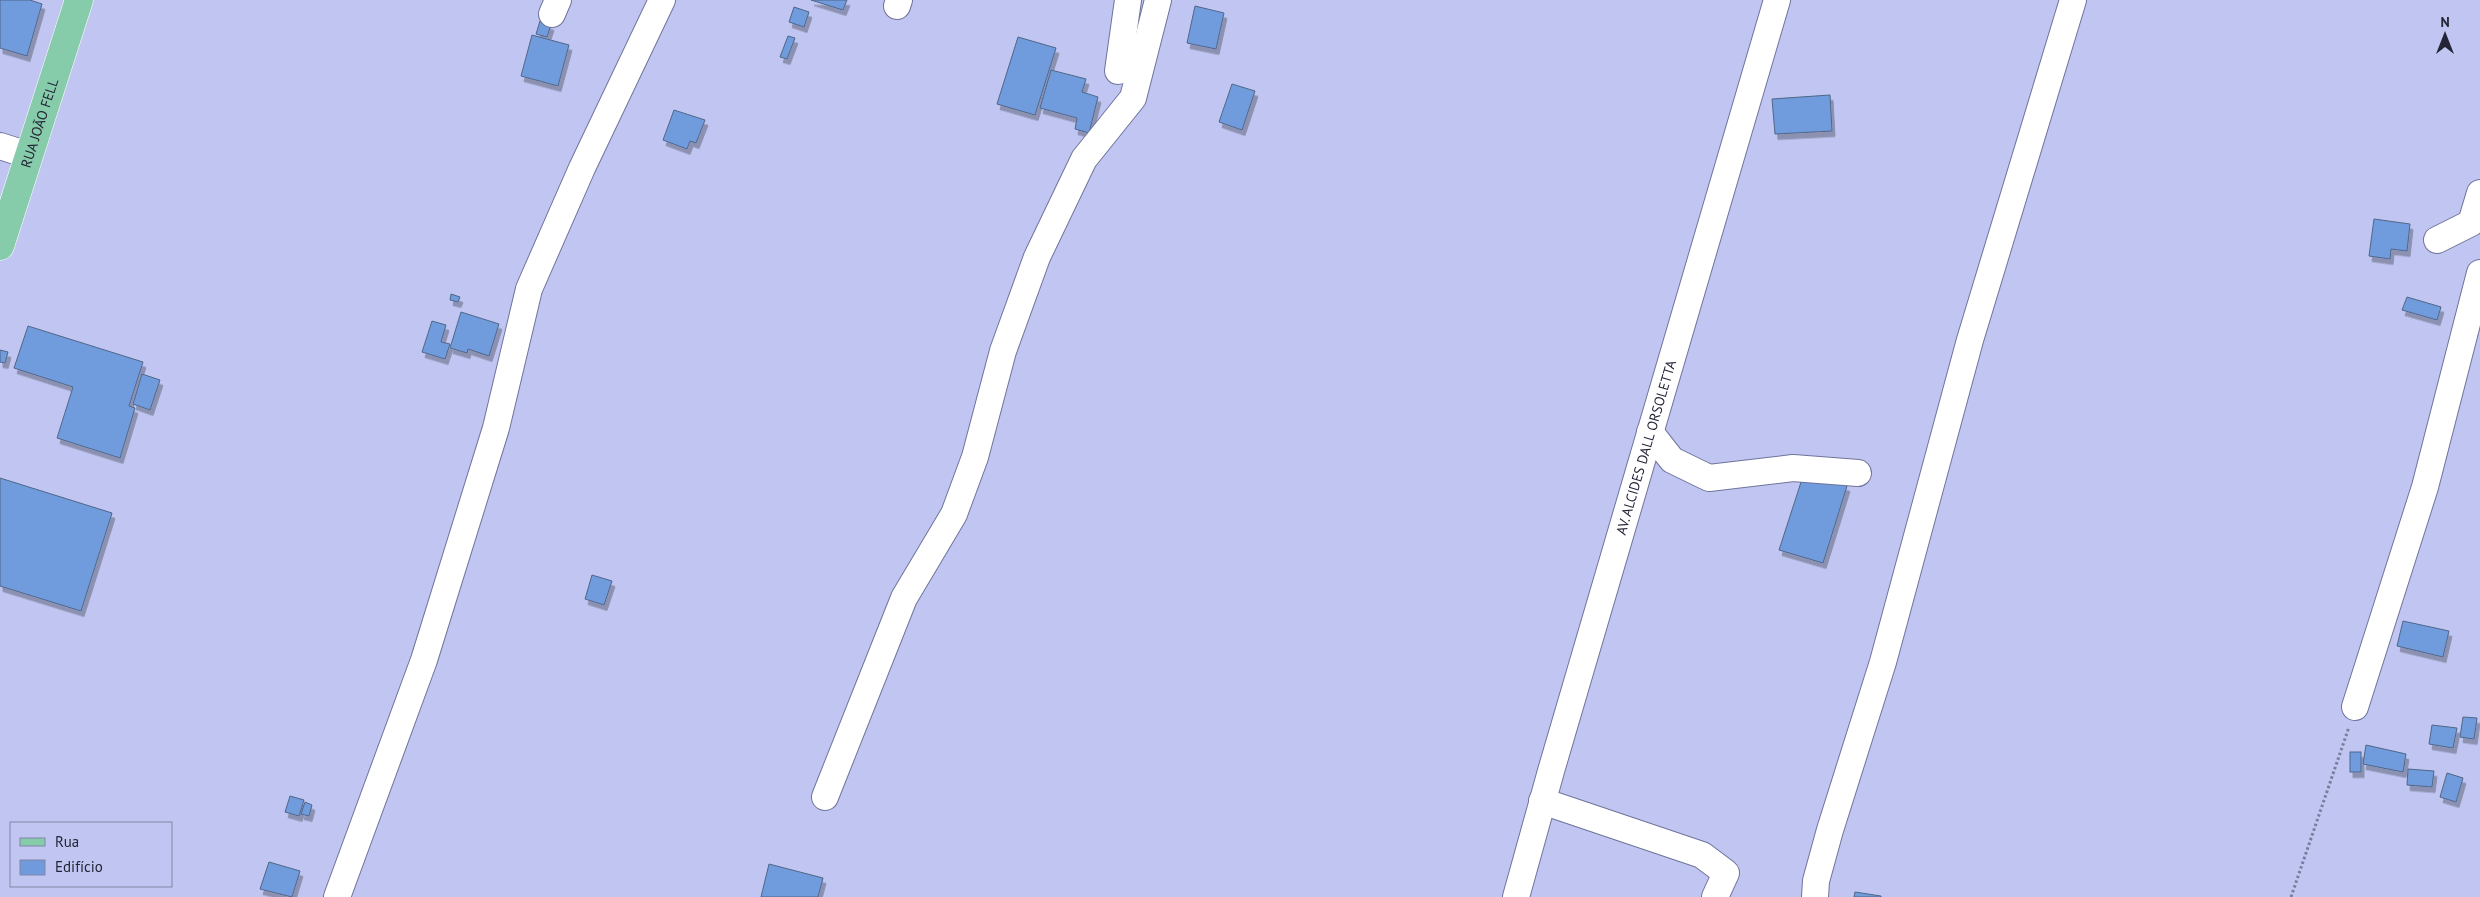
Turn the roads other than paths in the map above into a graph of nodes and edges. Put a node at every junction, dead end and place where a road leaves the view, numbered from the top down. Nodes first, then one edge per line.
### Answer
1 (79, 0) edge
2 (662, 0) edge
3 (1128, 0) edge
4 (1158, 0) edge
5 (1777, 0) edge
6 (2073, 0) edge
7 (1118, 71) dead end
8 (0, 146) edge
9 (28, 155) junction
10 (2480, 194) edge
11 (2436, 240) dead end
12 (0, 246) edge
13 (2480, 273) edge
14 (1650, 432) junction
15 (1858, 473) dead end
16 (2355, 707) road end
17 (825, 797) dead end
18 (1542, 801) junction
19 (336, 897) edge
20 (1516, 897) edge
21 (1716, 897) edge
22 (1815, 897) edge

1 - 9 main road, RUA JOÃO FELL
2 - 19 street
3 - 7 street
4 - 17 street
5 - 14 street, AV. ALCIDES DALL ORSOLETTA
6 - 22 street
8 - 9 street
9 - 12 main road, RUA JOÃO FELL
10 - 11 street
13 - 16 street
14 - 15 street
14 - 18 street, AV. ALCIDES DALL ORSOLETTA
18 - 20 street, AV. ALCIDES DALL ORSOLETTA
18 - 21 street

